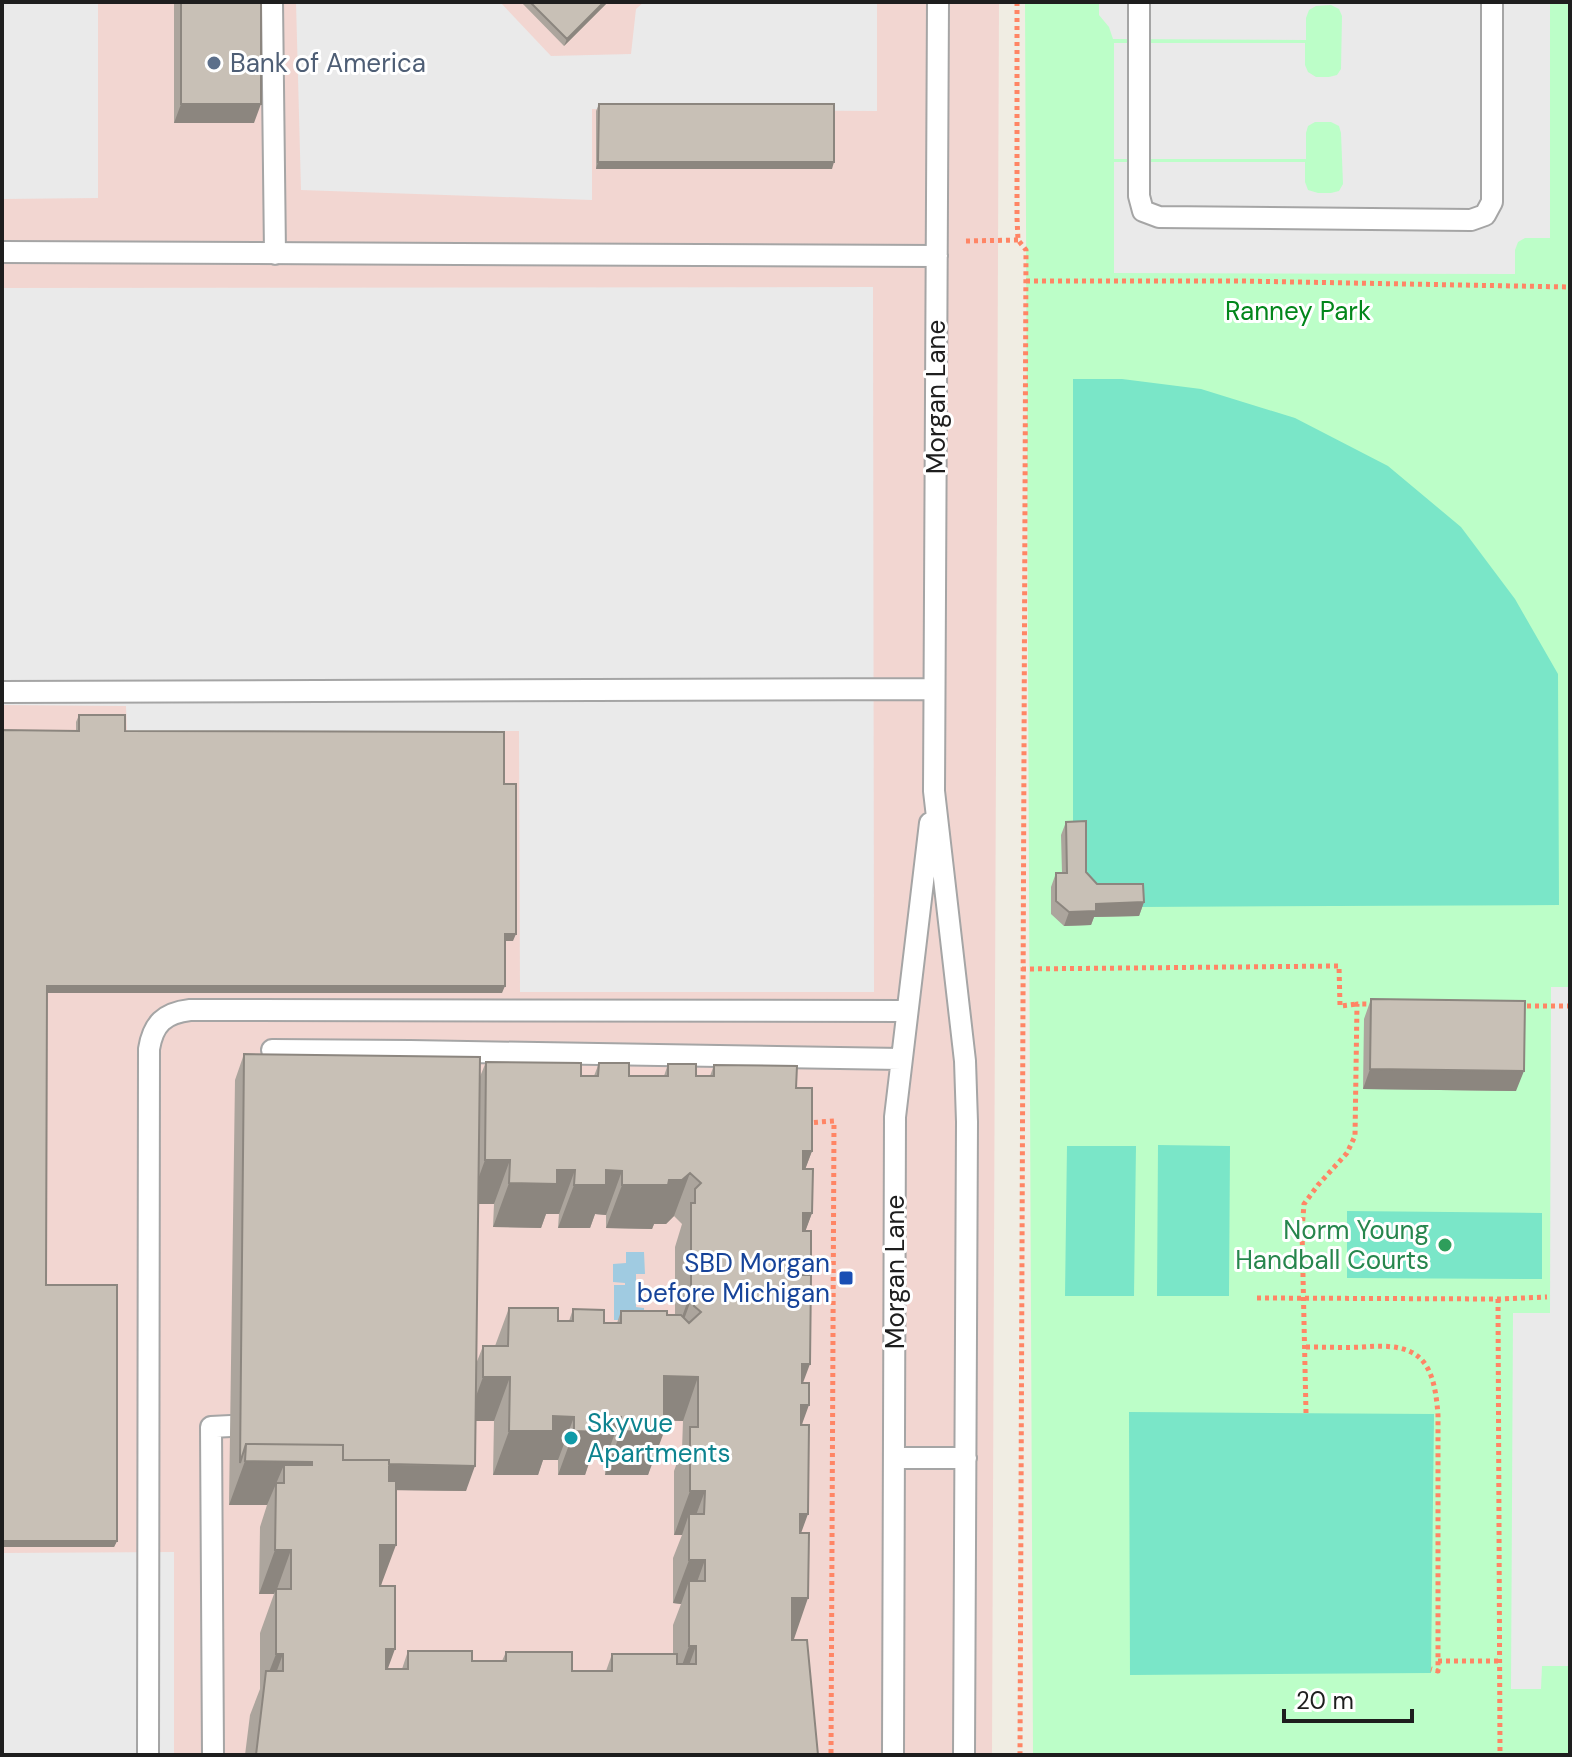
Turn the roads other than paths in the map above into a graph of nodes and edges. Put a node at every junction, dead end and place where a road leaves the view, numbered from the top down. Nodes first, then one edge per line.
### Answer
1 (272, 2) edge
2 (938, 2) edge
3 (1139, 2) edge
4 (1492, 2) edge
5 (937, 248) junction
6 (2, 252) edge
7 (275, 254) junction
8 (934, 689) junction
9 (2, 692) edge
10 (934, 791) junction
11 (907, 1011) junction
12 (272, 1050) dead end
13 (410, 1051) junction
14 (901, 1059) junction
15 (410, 1082) edge
16 (231, 1426) dead end
17 (894, 1458) junction
18 (966, 1458) junction
19 (148, 1755) edge
20 (213, 1755) edge
21 (893, 1755) edge
22 (964, 1755) edge

1 - 7 lane
2 - 5 lane, Morgan Lane
3 - 4 lane
5 - 7 lane
5 - 8 lane, Morgan Lane
6 - 7 lane
8 - 9 lane
8 - 10 lane, Morgan Lane
10 - 11 lane, Morgan Lane
10 - 18 lane, Morgan Lane
11 - 14 lane, Morgan Lane
11 - 19 lane
12 - 13 lane
13 - 14 lane
13 - 15 lane
14 - 17 lane, Morgan Lane
16 - 20 lane
17 - 18 lane
17 - 21 lane, Morgan Lane
18 - 22 lane, Morgan Lane

